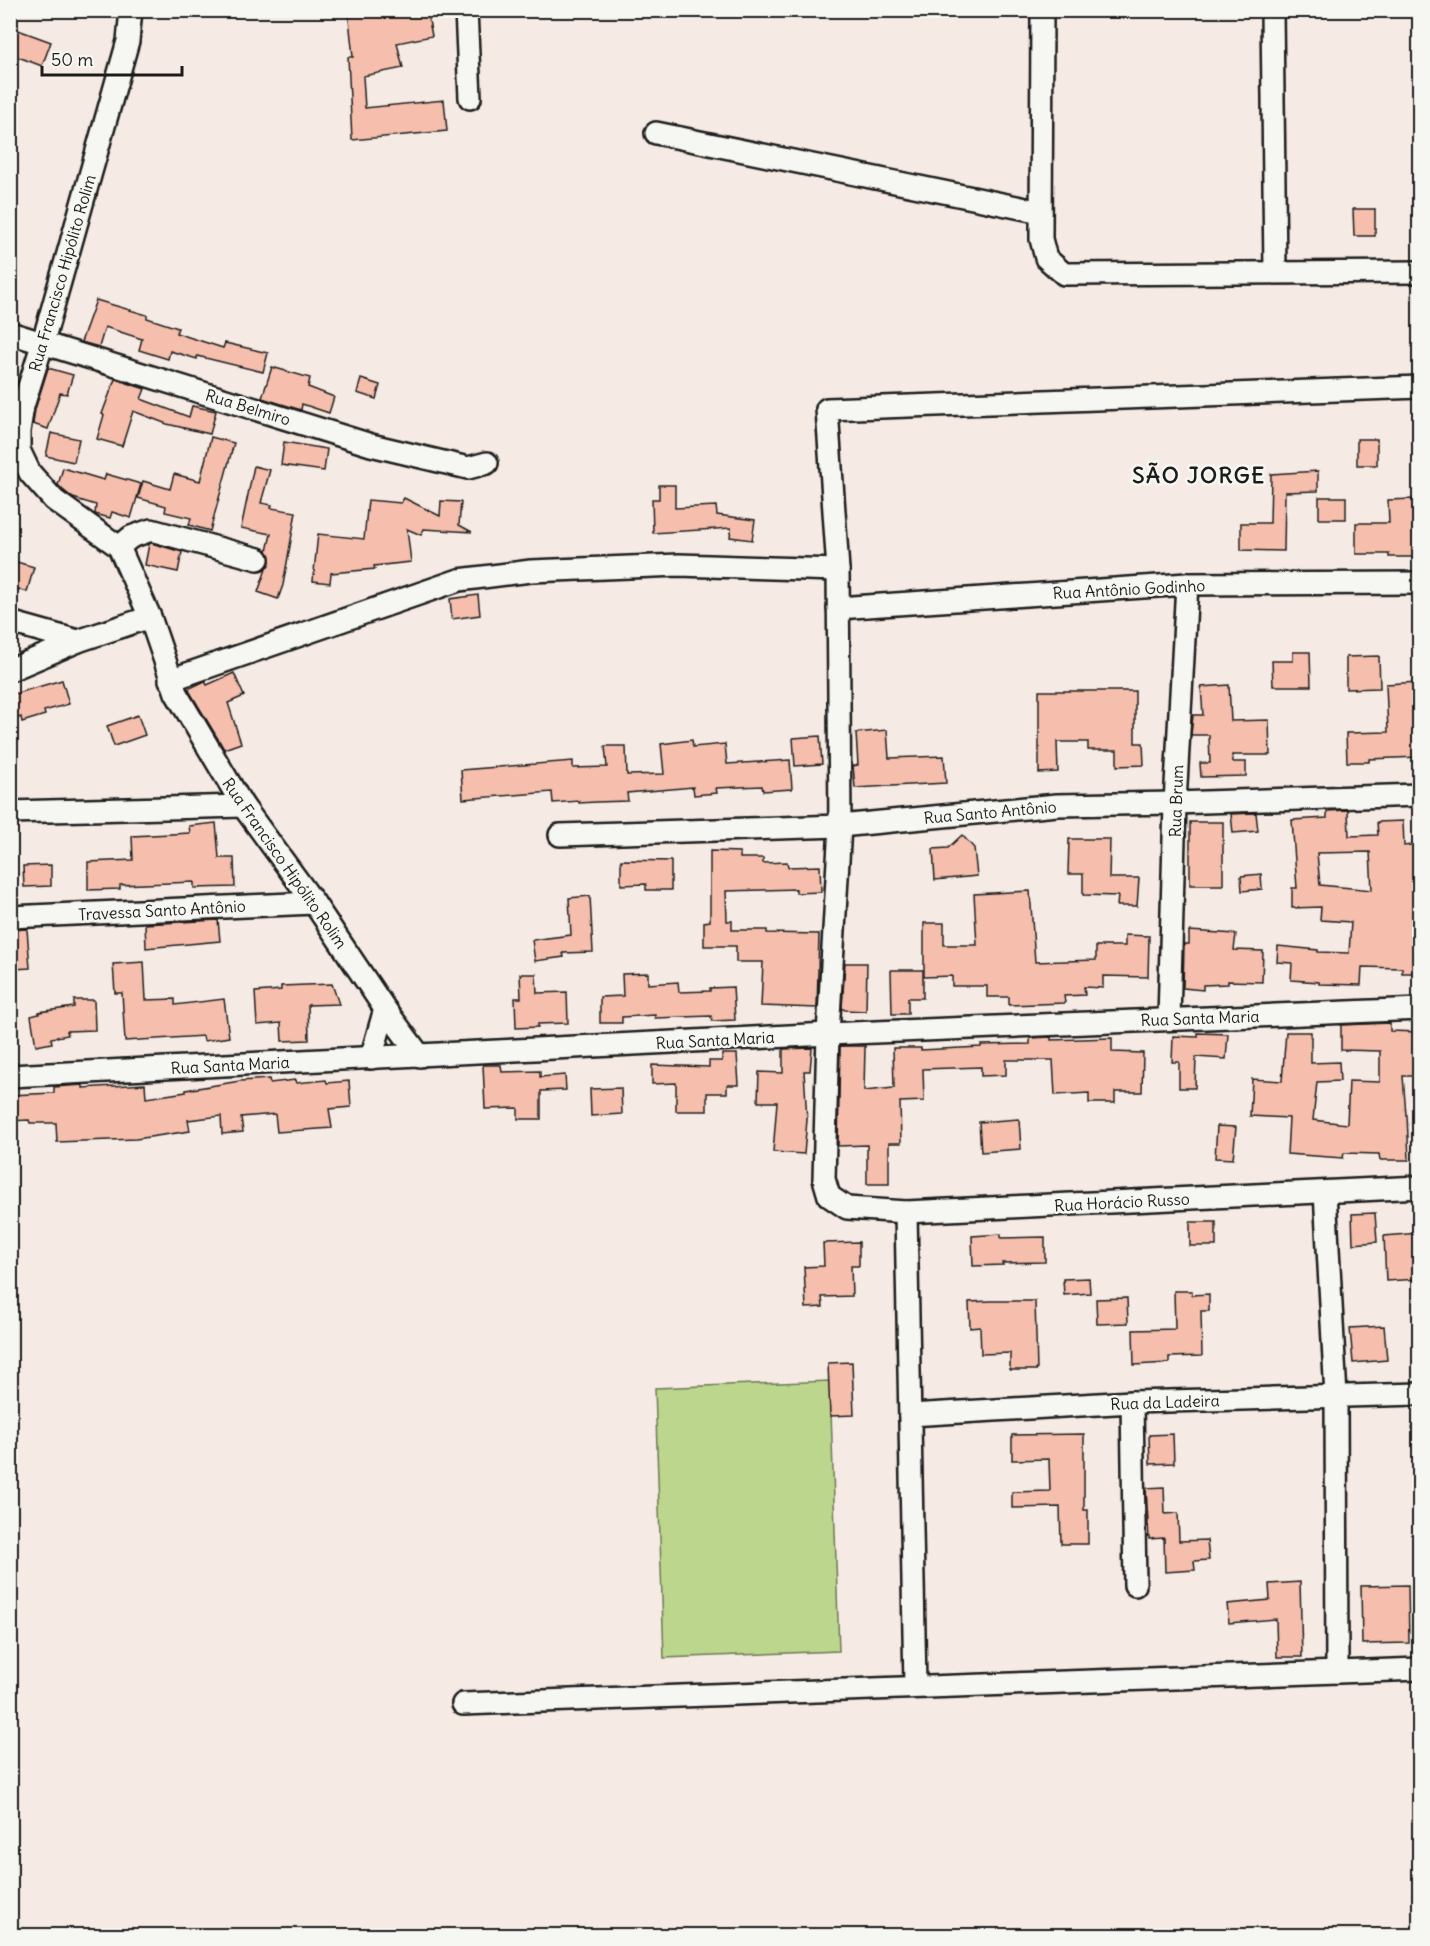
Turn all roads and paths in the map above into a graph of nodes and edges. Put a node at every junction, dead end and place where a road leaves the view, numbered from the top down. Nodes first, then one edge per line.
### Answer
1 (131, 10) edge
2 (466, 10) edge
3 (1042, 10) edge
4 (1272, 10) edge
5 (470, 98) dead end
6 (656, 133) dead end
7 (1041, 212) junction
8 (1275, 272) junction
9 (1419, 272) edge
10 (10, 333) edge
11 (44, 342) junction
12 (1419, 387) edge
13 (487, 463) dead end
14 (118, 547) junction
15 (258, 560) dead end
16 (838, 570) junction
17 (1419, 583) edge
18 (1187, 584) junction
19 (838, 608) junction
20 (150, 617) junction
21 (10, 622) edge
22 (78, 641) junction
23 (10, 670) edge
24 (170, 680) junction
25 (1419, 795) edge
26 (1175, 803) junction
27 (243, 806) junction
28 (10, 812) edge
29 (840, 826) junction
30 (560, 835) dead end
31 (314, 903) junction
32 (10, 917) edge
33 (385, 1009) junction
34 (1419, 1009) edge
35 (1169, 1019) junction
36 (828, 1034) junction
37 (420, 1056) junction
38 (371, 1058) junction
39 (10, 1077) edge
40 (1419, 1187) edge
41 (1325, 1192) junction
42 (906, 1212) junction
43 (1419, 1394) edge
44 (1336, 1397) junction
45 (1132, 1402) junction
46 (910, 1415) junction
47 (1135, 1585) dead end
48 (1419, 1669) edge
49 (1337, 1672) junction
50 (915, 1686) junction
51 (463, 1704) dead end

1 - 11 street, Rua Francisco Hipólito Rolim
2 - 5 street
3 - 7 street
4 - 8 street
6 - 7 street
7 - 8 street
8 - 9 street
10 - 11 street, Rua Belmiro
11 - 13 street, Rua Belmiro
11 - 14 street, Rua Francisco Hipólito Rolim
12 - 16 street
14 - 15 street
14 - 20 street, Rua Francisco Hipólito Rolim
16 - 19 street
16 - 24 street
17 - 18 street, Rua Antônio Godinho
18 - 19 street, Rua Antônio Godinho
18 - 26 street, Rua Brum
19 - 29 street
20 - 22 street
20 - 24 street, Rua Francisco Hipólito Rolim
21 - 22 street
22 - 23 street
24 - 27 street, Rua Francisco Hipólito Rolim
25 - 26 street, Rua Santo Antônio
26 - 29 street, Rua Santo Antônio
26 - 35 street, Rua Brum
27 - 28 street
27 - 31 street, Rua Francisco Hipólito Rolim
29 - 30 street, Rua Santo Antônio
29 - 36 street
31 - 32 street, Travessa Santo Antônio
31 - 33 street, Rua Francisco Hipólito Rolim
33 - 37 street, Rua Francisco Hipólito Rolim
33 - 38 street
34 - 35 street, Rua Santa Maria
35 - 36 street, Rua Santa Maria
36 - 37 street, Rua Santa Maria
36 - 42 street, Rua Horácio Russo
37 - 38 street, Rua Santa Maria
38 - 39 street, Rua Santa Maria
40 - 41 street, Rua Horácio Russo
41 - 42 street, Rua Horácio Russo
41 - 44 street
42 - 46 street
43 - 44 street, Rua da Ladeira
44 - 45 street, Rua da Ladeira
44 - 49 street
45 - 46 street, Rua da Ladeira
45 - 47 street
46 - 50 street
48 - 49 street
49 - 50 street
50 - 51 street

